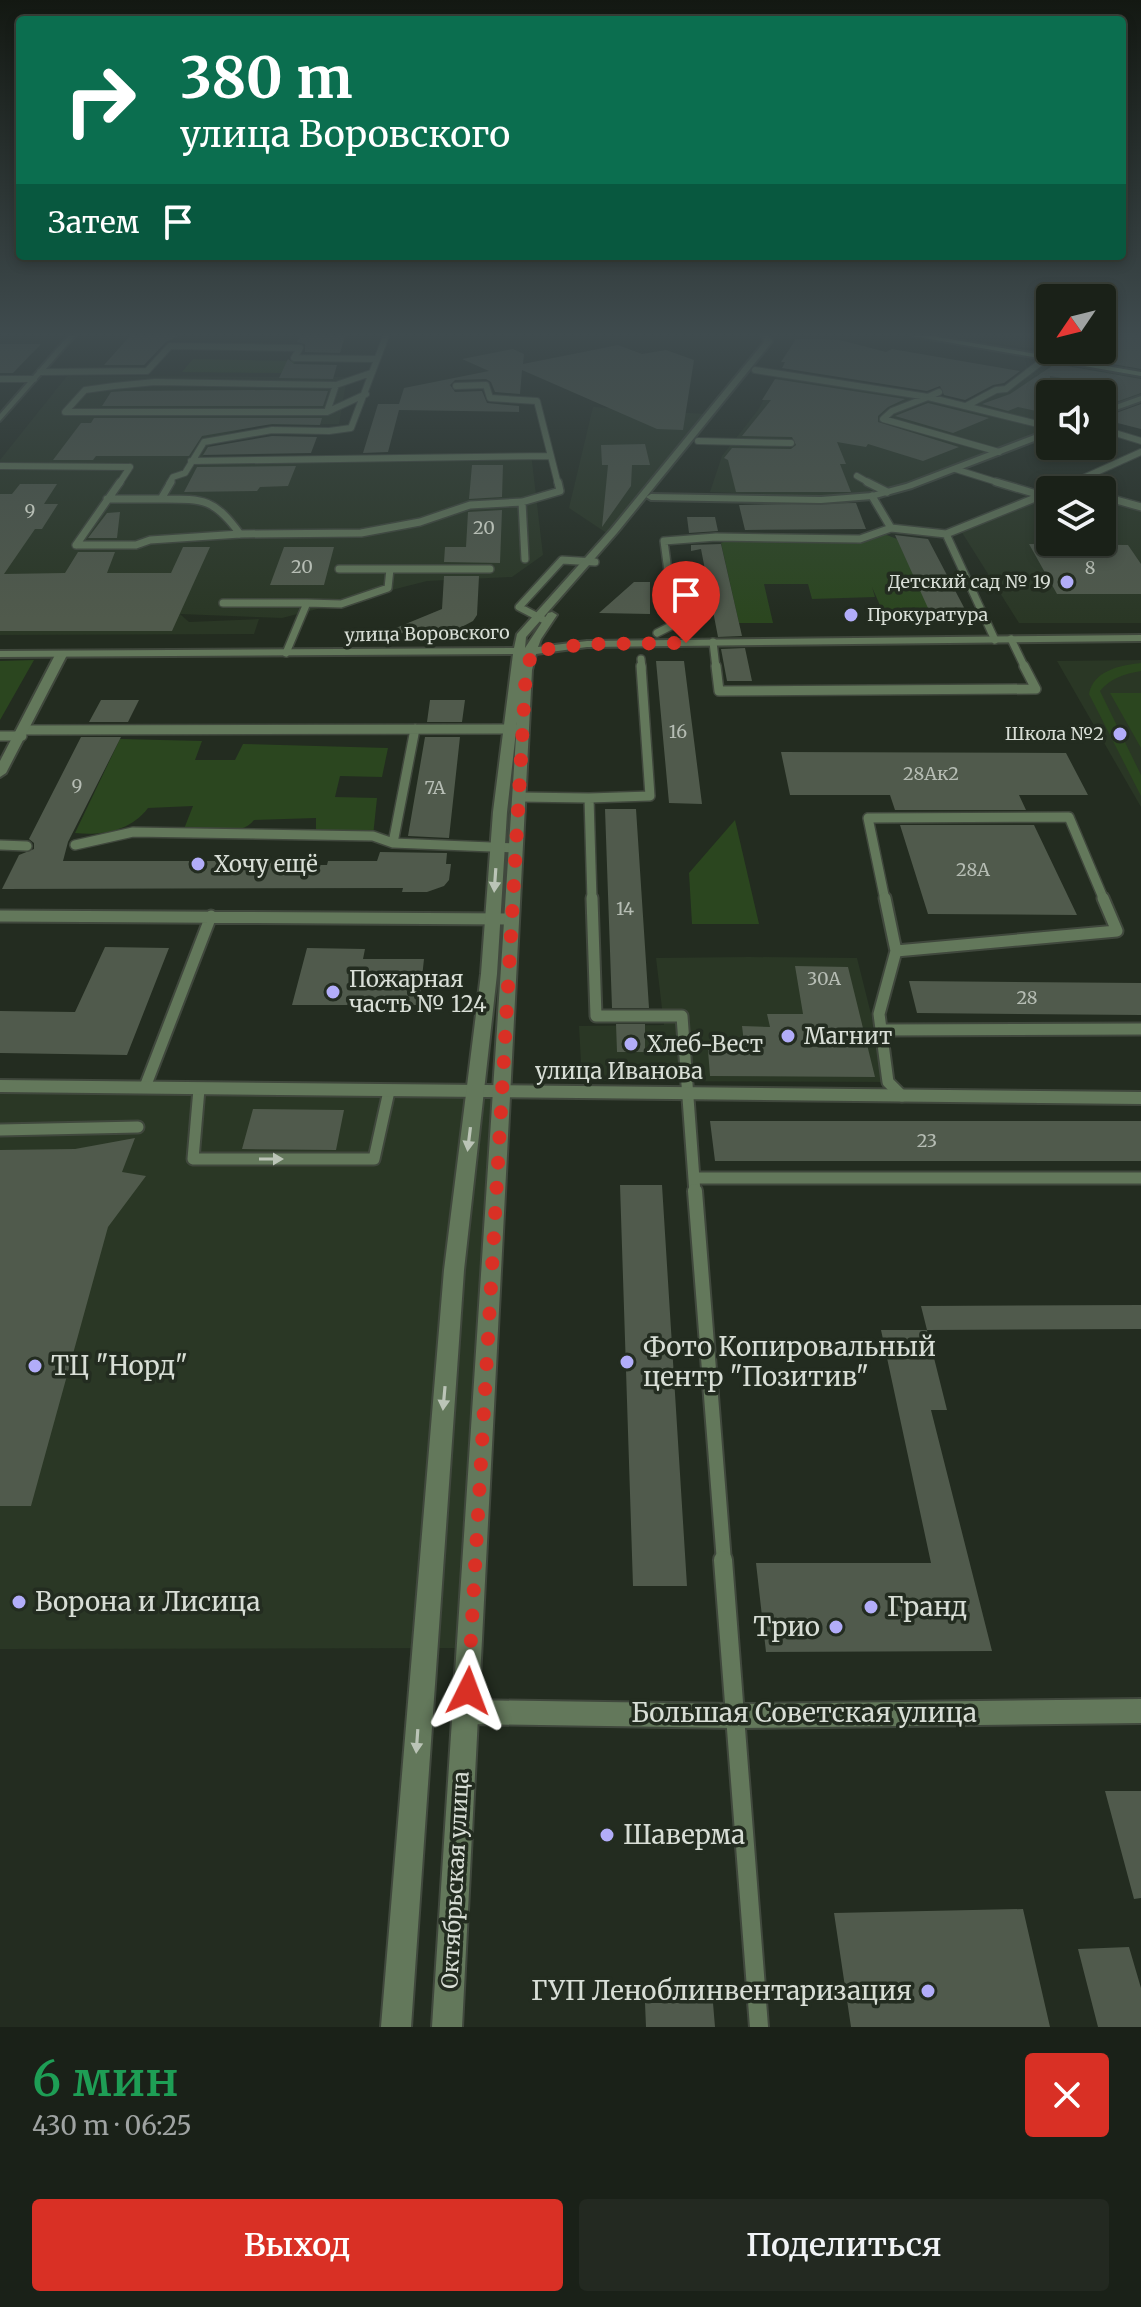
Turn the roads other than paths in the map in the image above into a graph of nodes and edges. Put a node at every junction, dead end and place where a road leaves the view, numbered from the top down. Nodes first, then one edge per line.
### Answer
1 (269, 431) edge
2 (306, 431) edge
3 (332, 431) edge
4 (545, 431) edge
5 (697, 431) edge
6 (706, 431) edge
7 (924, 431) edge
8 (1116, 433) edge
9 (1036, 436) edge
10 (698, 441) junction
11 (1141, 441) edge
12 (791, 443) dead end
13 (999, 452) junction
14 (1141, 452) edge
15 (551, 456) junction
16 (191, 461) junction
17 (0, 466) edge
18 (955, 469) junction
19 (857, 476) dead end
20 (1087, 476) edge
21 (887, 492) junction
22 (1036, 494) edge
23 (872, 496) junction
24 (651, 497) junction
25 (1036, 498) edge
26 (107, 499) junction
27 (161, 499) junction
28 (1116, 500) edge
29 (522, 502) junction
30 (1141, 507) edge
31 (891, 528) junction
32 (240, 534) junction
33 (946, 534) junction
34 (525, 559) dead end
35 (591, 562) junction
36 (339, 569) dead end
37 (390, 569) junction
38 (490, 569) dead end
39 (223, 603) dead end
40 (307, 603) junction
41 (657, 633) dead end
42 (1141, 638) edge
43 (1011, 639) junction
44 (995, 640) junction
45 (713, 642) junction
46 (527, 646) junction
47 (0, 647) edge
48 (287, 649) junction
49 (0, 654) edge
50 (61, 655) junction
51 (641, 659) dead end
52 (415, 729) junction
53 (516, 729) junction
54 (23, 733) junction
55 (0, 736) edge
56 (0, 773) edge
57 (519, 797) junction
58 (589, 798) junction
59 (393, 843) junction
60 (0, 845) edge
61 (75, 845) dead end
62 (27, 846) dead end
63 (507, 848) junction
64 (0, 916) edge
65 (211, 916) junction
66 (492, 919) junction
67 (512, 919) junction
68 (896, 951) junction
69 (1141, 1029) edge
70 (883, 1030) junction
71 (0, 1086) edge
72 (145, 1087) junction
73 (199, 1089) junction
74 (389, 1091) junction
75 (475, 1092) junction
76 (503, 1092) junction
77 (687, 1094) junction
78 (902, 1096) junction
79 (1141, 1098) edge
80 (138, 1127) dead end
81 (0, 1130) edge
82 (694, 1178) junction
83 (1141, 1178) edge
84 (1141, 1711) edge
85 (467, 1712) junction
86 (736, 1716) junction
87 (396, 2027) edge
88 (447, 2027) edge
89 (759, 2027) edge

1 - 16 lane
2 - 3 lane
4 - 15 lane
5 - 35 street
6 - 10 street
7 - 13 lane
8 - 11 lane
9 - 13 street
10 - 12 lane
10 - 24 street
13 - 18 street
14 - 20 lane
15 - 16 lane
15 - 29 lane
16 - 27 lane
17 - 26 lane
18 - 21 street
18 - 22 lane
19 - 21 lane
21 - 23 street
23 - 24 street
23 - 31 lane
24 - 35 street
25 - 33 lane
26 - 27 lane
26 - 32 lane
27 - 32 lane
28 - 30 lane
29 - 32 lane
29 - 34 lane
31 - 33 lane
31 - 41 lane
33 - 44 lane
35 - 46 street
36 - 37 lane
37 - 38 lane
37 - 40 lane
39 - 40 lane
40 - 48 lane
42 - 43 street, улица Воровского
43 - 44 street, улица Воровского
43 - 45 lane
44 - 45 street, улица Воровского
45 - 46 street, улица Воровского
46 - 48 street, улица Воровского
46 - 53 street
47 - 48 street
48 - 50 street, улица Воровского
49 - 50 street, улица Воровского
50 - 54 street
51 - 58 lane
52 - 53 lane
52 - 54 lane
52 - 59 lane
53 - 57 street, Октябрьская улица
53 - 63 street
54 - 55 lane
54 - 56 street
57 - 58 lane
57 - 63 street, Октябрьская улица
58 - 77 lane
59 - 61 lane
59 - 63 lane
60 - 62 lane
63 -> 66 street
63 - 67 street, Октябрьская улица
64 - 65 lane
65 - 66 lane
65 - 72 lane
66 - 67 lane
66 - 75 street
67 - 76 street, Октябрьская улица
68 - 68 lane
68 - 70 lane
69 - 70 lane
70 - 78 lane
71 - 72 street, улица Иванова
72 - 73 street, улица Иванова
73 - 74 street, улица Иванова
73 -> 74 lane
74 - 75 street, улица Иванова
75 - 76 street, улица Иванова
75 -> 87 street
76 - 77 street, улица Иванова
76 - 85 street, Октябрьская улица
77 - 78 street, улица Иванова
77 - 82 lane
78 - 79 street, улица Иванова
80 - 81 lane
82 - 83 lane
82 - 86 lane
84 - 86 street, Большая Советская улица
85 - 86 street, Большая Советская улица
85 - 88 street, Октябрьская улица
86 - 89 lane

